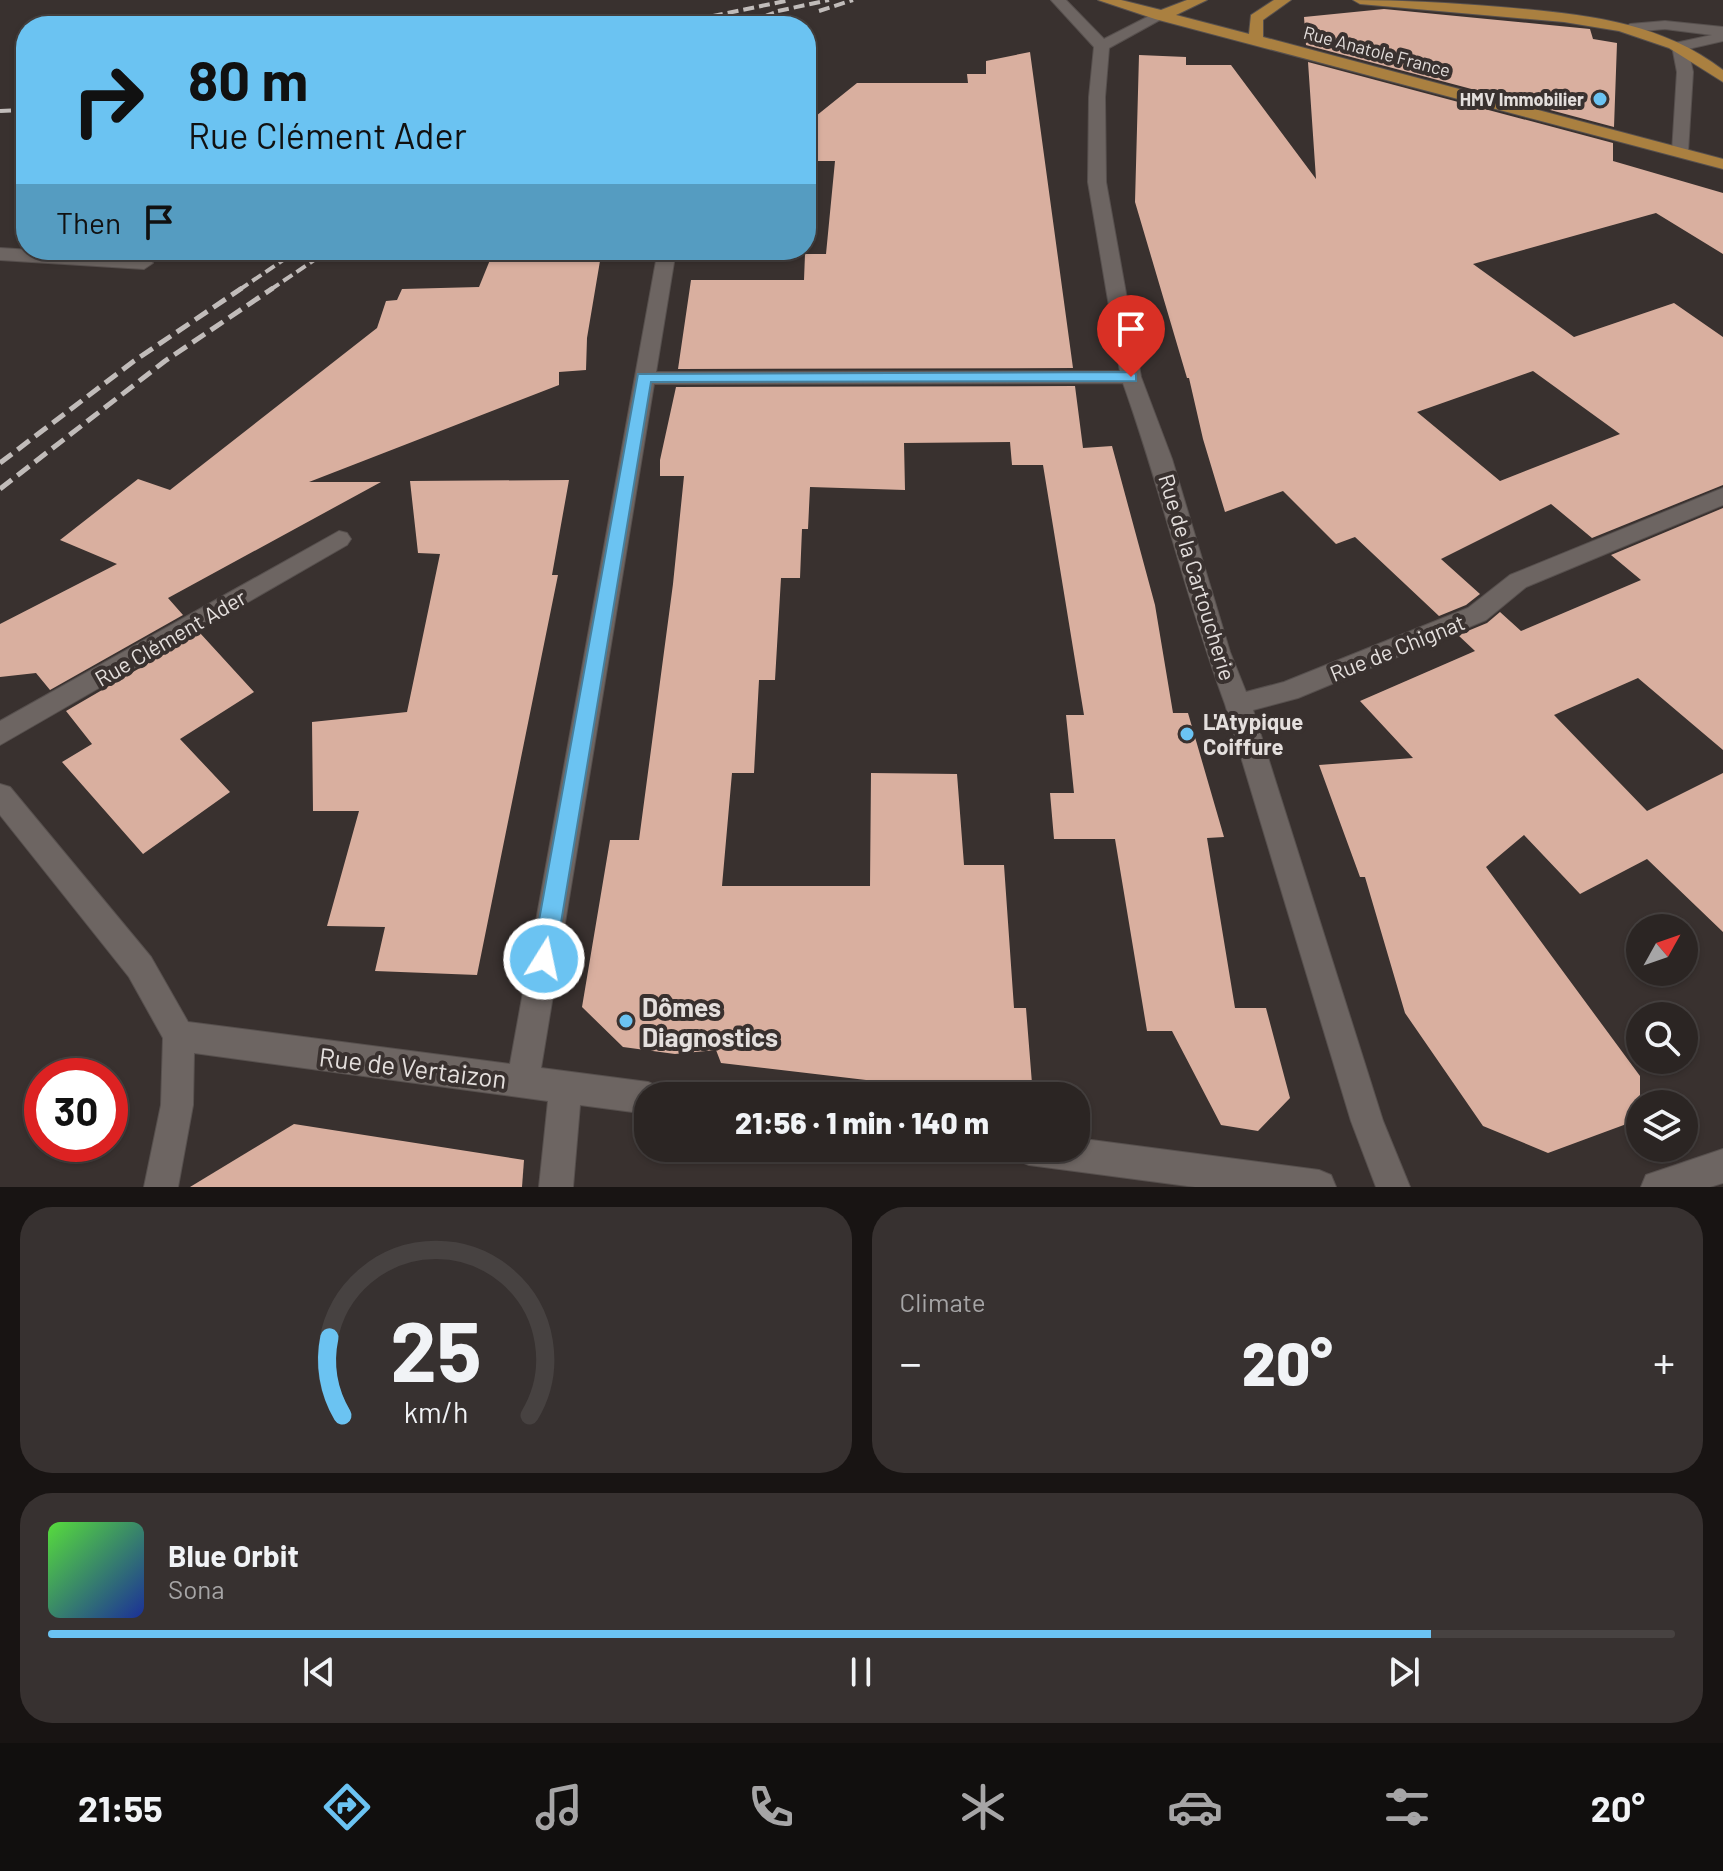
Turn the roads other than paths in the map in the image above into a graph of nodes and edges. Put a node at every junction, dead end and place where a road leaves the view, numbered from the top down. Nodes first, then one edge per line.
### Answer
1 (1058, 0) edge
2 (1105, 0) edge
3 (1200, 0) edge
4 (1284, 0) edge
5 (1360, 0) edge
6 (1160, 16) junction
7 (1630, 28) junction
8 (1723, 33) edge
9 (1256, 40) junction
10 (1102, 46) junction
11 (1680, 46) junction
12 (1723, 77) edge
13 (1680, 152) junction
14 (1723, 164) edge
15 (96, 260) edge
16 (665, 260) edge
17 (144, 263) dead end
18 (1131, 377) junction
19 (644, 378) junction
20 (1723, 496) edge
21 (339, 539) dead end
22 (1238, 704) junction
23 (0, 734) edge
24 (0, 795) edge
25 (179, 1036) junction
26 (523, 1082) junction
27 (566, 1087) junction
28 (634, 1096) edge
29 (1090, 1156) edge
30 (1723, 1166) edge
31 (161, 1187) edge
32 (556, 1187) edge
33 (1319, 1187) edge
34 (1393, 1187) edge
35 (1658, 1187) edge

1 - 10 street
2 - 6 main road, Rue Anatole France
3 - 6 main road
4 - 9 main road
5 - 7 main road
6 - 9 main road, Rue Anatole France
6 - 10 street
7 - 8 street
7 - 11 main road
8 - 11 street
9 - 13 main road, Rue Anatole France
10 - 18 street, Rue de la Cartoucherie
11 - 12 main road
11 - 13 street
13 - 14 main road, Rue Anatole France
15 - 17 street
16 - 19 street
18 - 19 street
18 - 22 street, Rue de la Cartoucherie
19 - 26 street
20 - 22 street, Rue de Chignat
21 - 23 street, Rue Clément Ader
22 - 34 street, Rue de la Cartoucherie
24 - 25 street
25 - 26 street, Rue de Vertaizon
25 - 31 street
26 - 27 street, Rue de Vertaizon
27 - 28 street, Rue de Vertaizon
27 - 32 street
29 - 33 street
30 - 35 street

